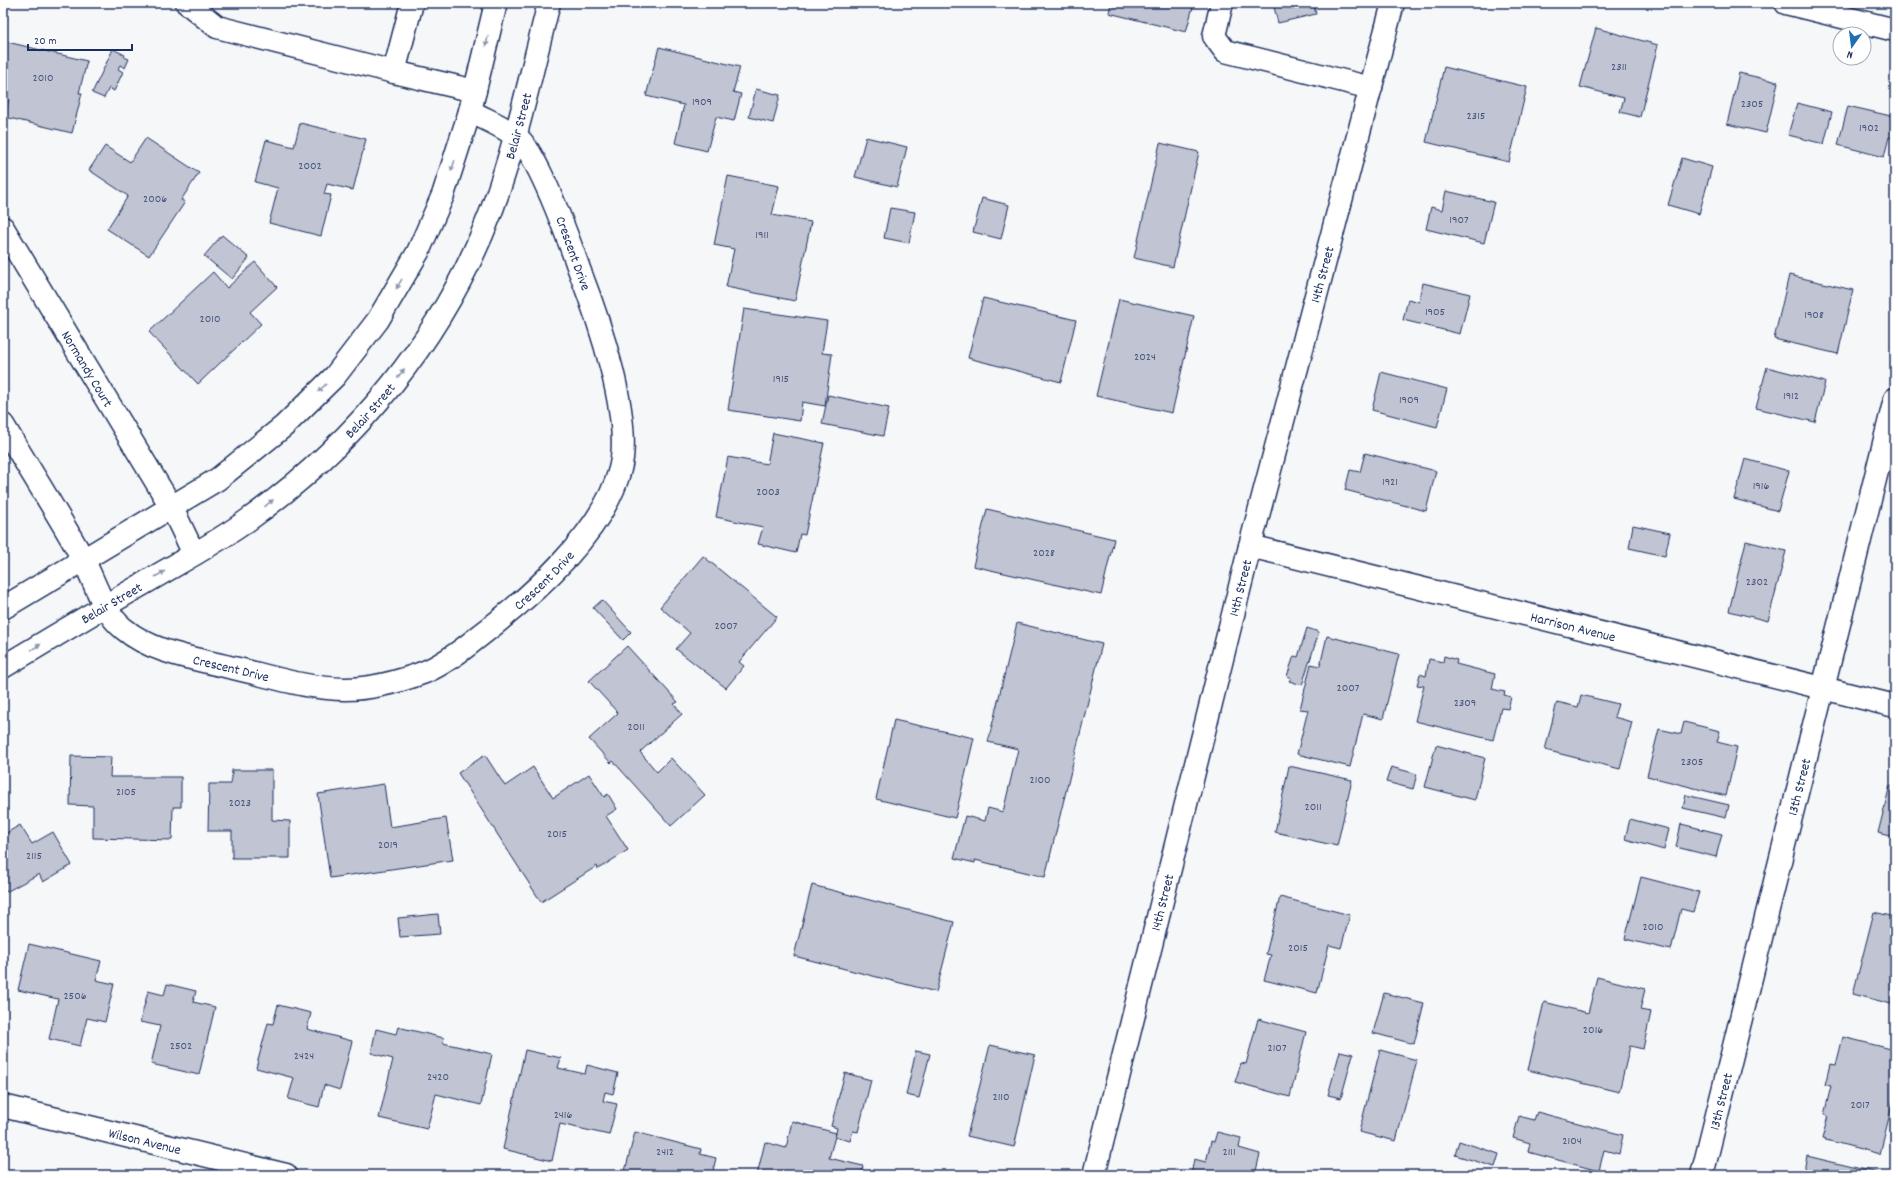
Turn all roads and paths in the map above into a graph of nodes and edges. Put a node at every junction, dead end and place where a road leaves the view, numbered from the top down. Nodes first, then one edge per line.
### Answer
1 (187, 3) edge
2 (412, 3) edge
3 (496, 3) edge
4 (549, 3) edge
5 (1222, 3) edge
6 (1393, 3) edge
7 (1786, 3) edge
8 (1895, 30) edge
9 (394, 72) junction
10 (1371, 88) junction
11 (475, 90) junction
12 (470, 111) junction
13 (516, 136) junction
14 (3, 228) edge
15 (1895, 399) edge
16 (3, 425) edge
17 (172, 508) junction
18 (1250, 546) junction
19 (194, 554) junction
20 (83, 560) junction
21 (106, 606) junction
22 (3, 608) edge
23 (3, 667) edge
24 (1822, 688) junction
25 (1895, 706) edge
26 (3, 1106) edge
27 (286, 1175) edge
28 (1094, 1175) edge
29 (1702, 1175) edge

1 - 9 street
2 - 9 street
3 -> 11 street
4 - 13 street, Belair Street
5 - 10 street
6 - 10 street, 14th Street
7 - 8 street
9 - 11 street
10 - 18 street, 14th Street
11 - 12 street
12 - 13 street, Crescent Drive
12 -> 17 street
19 -> 13 street, Belair Street
13 - 21 street, Crescent Drive
14 - 17 street, Normandy Court
15 - 24 street, 13th Street
16 - 20 street
17 - 19 street, Normandy Court
17 - 20 street
18 - 24 street, Harrison Avenue
18 - 28 street, 14th Street
21 -> 19 street, Belair Street
20 - 21 street, Crescent Drive
20 - 22 street
23 -> 21 street, Belair Street
24 - 25 street, Harrison Avenue
24 - 29 street, 13th Street
26 - 27 street, Wilson Avenue

